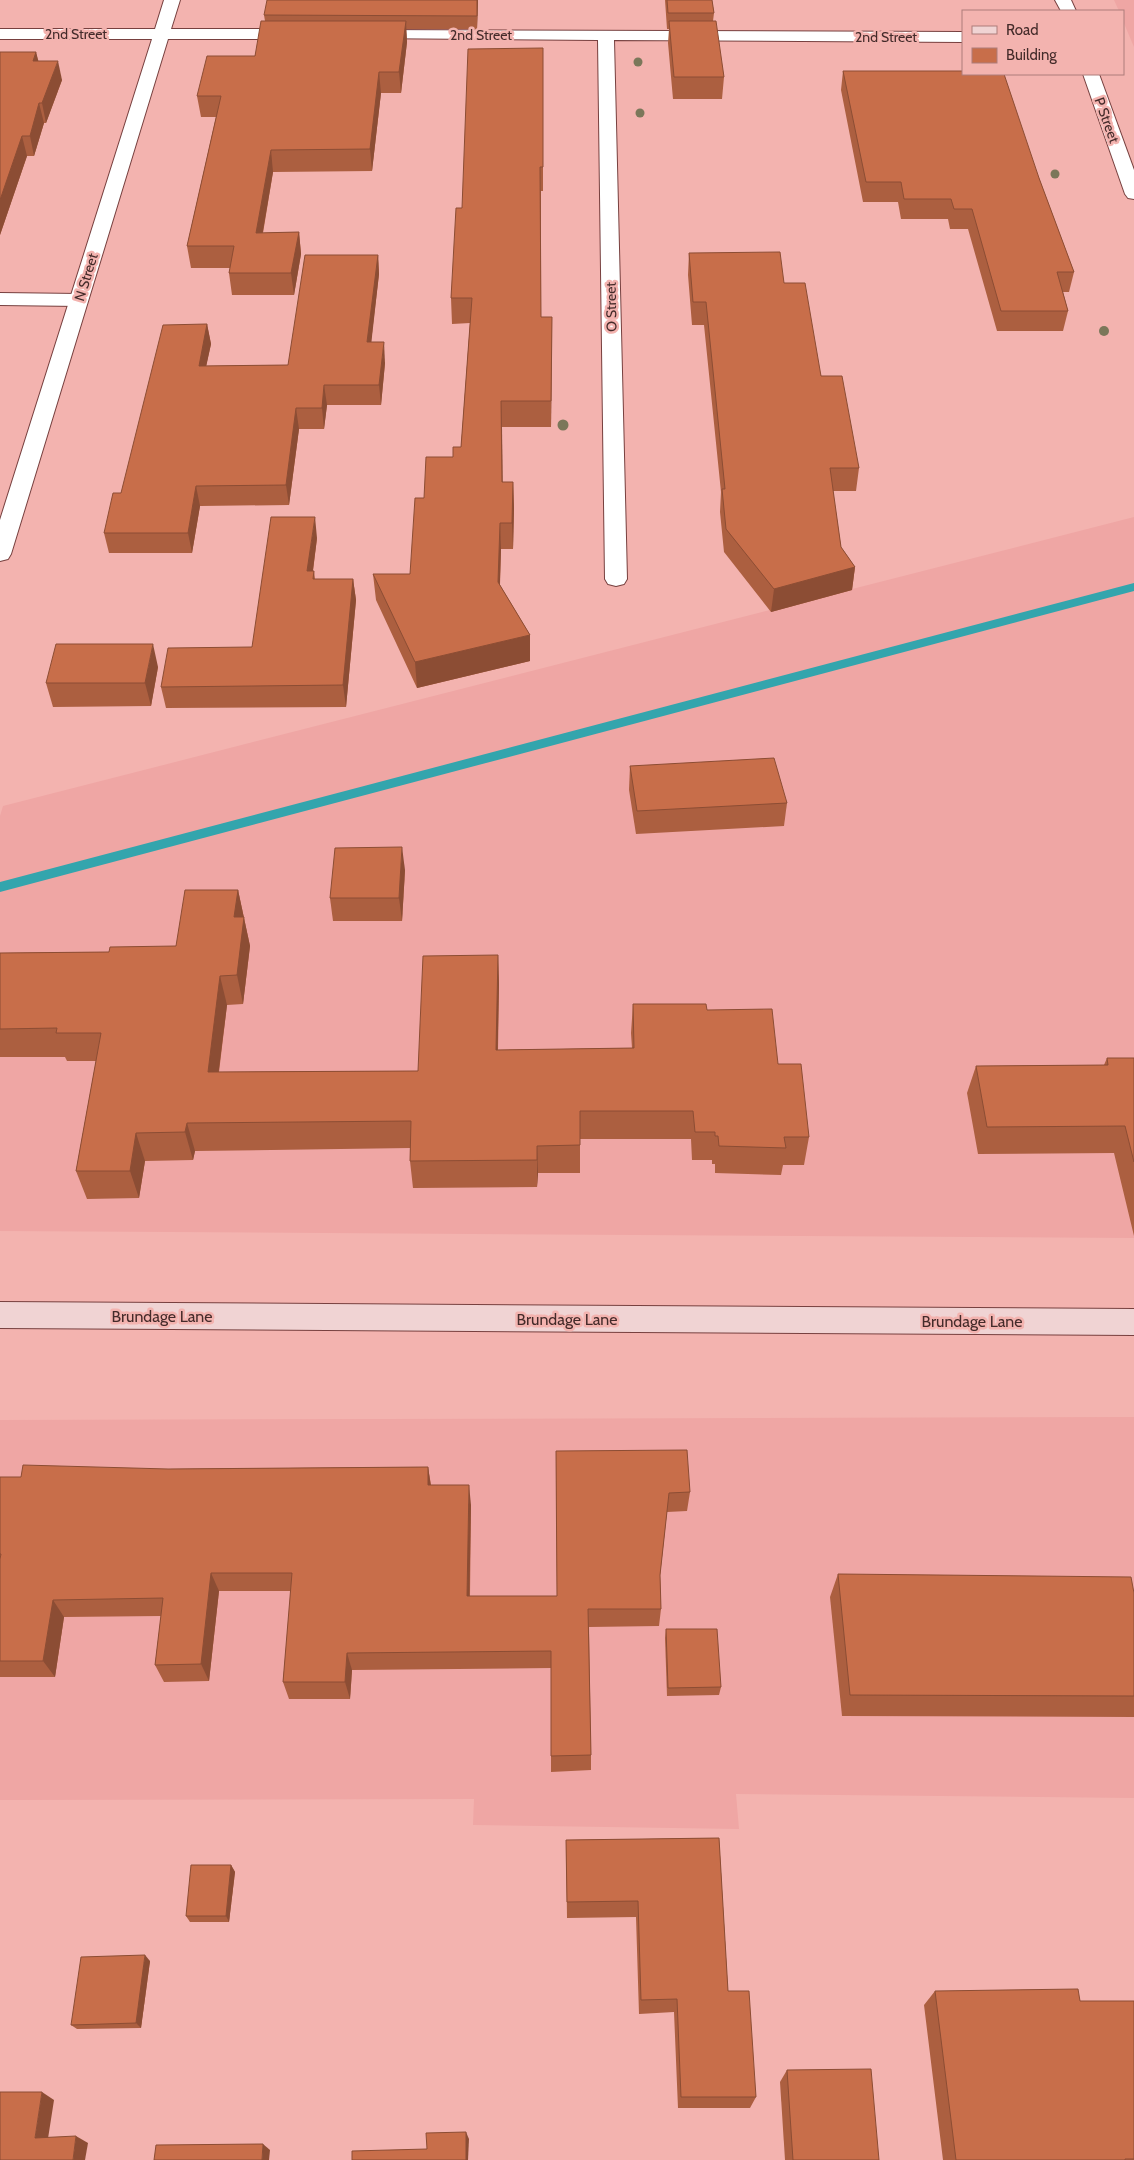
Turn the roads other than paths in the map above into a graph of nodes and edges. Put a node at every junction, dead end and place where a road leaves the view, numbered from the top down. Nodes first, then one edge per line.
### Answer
1 (172, 0) edge
2 (0, 34) edge
3 (162, 34) junction
4 (310, 34) edge
5 (349, 34) edge
6 (606, 36) junction
7 (962, 37) edge
8 (1091, 75) edge
9 (1134, 194) edge
10 (0, 299) edge
11 (79, 300) junction
12 (0, 554) edge
13 (616, 578) dead end
14 (0, 1315) edge
15 (1134, 1322) edge

1 - 3 street, N Street
2 - 3 street, 2nd Street
3 - 4 street, 2nd Street
3 - 11 street, N Street
5 - 6 street, 2nd Street
6 - 7 street, 2nd Street
6 - 13 street, O Street
8 - 9 street, P Street
10 - 11 street
11 - 12 street, N Street
14 - 15 main road, Brundage Lane

